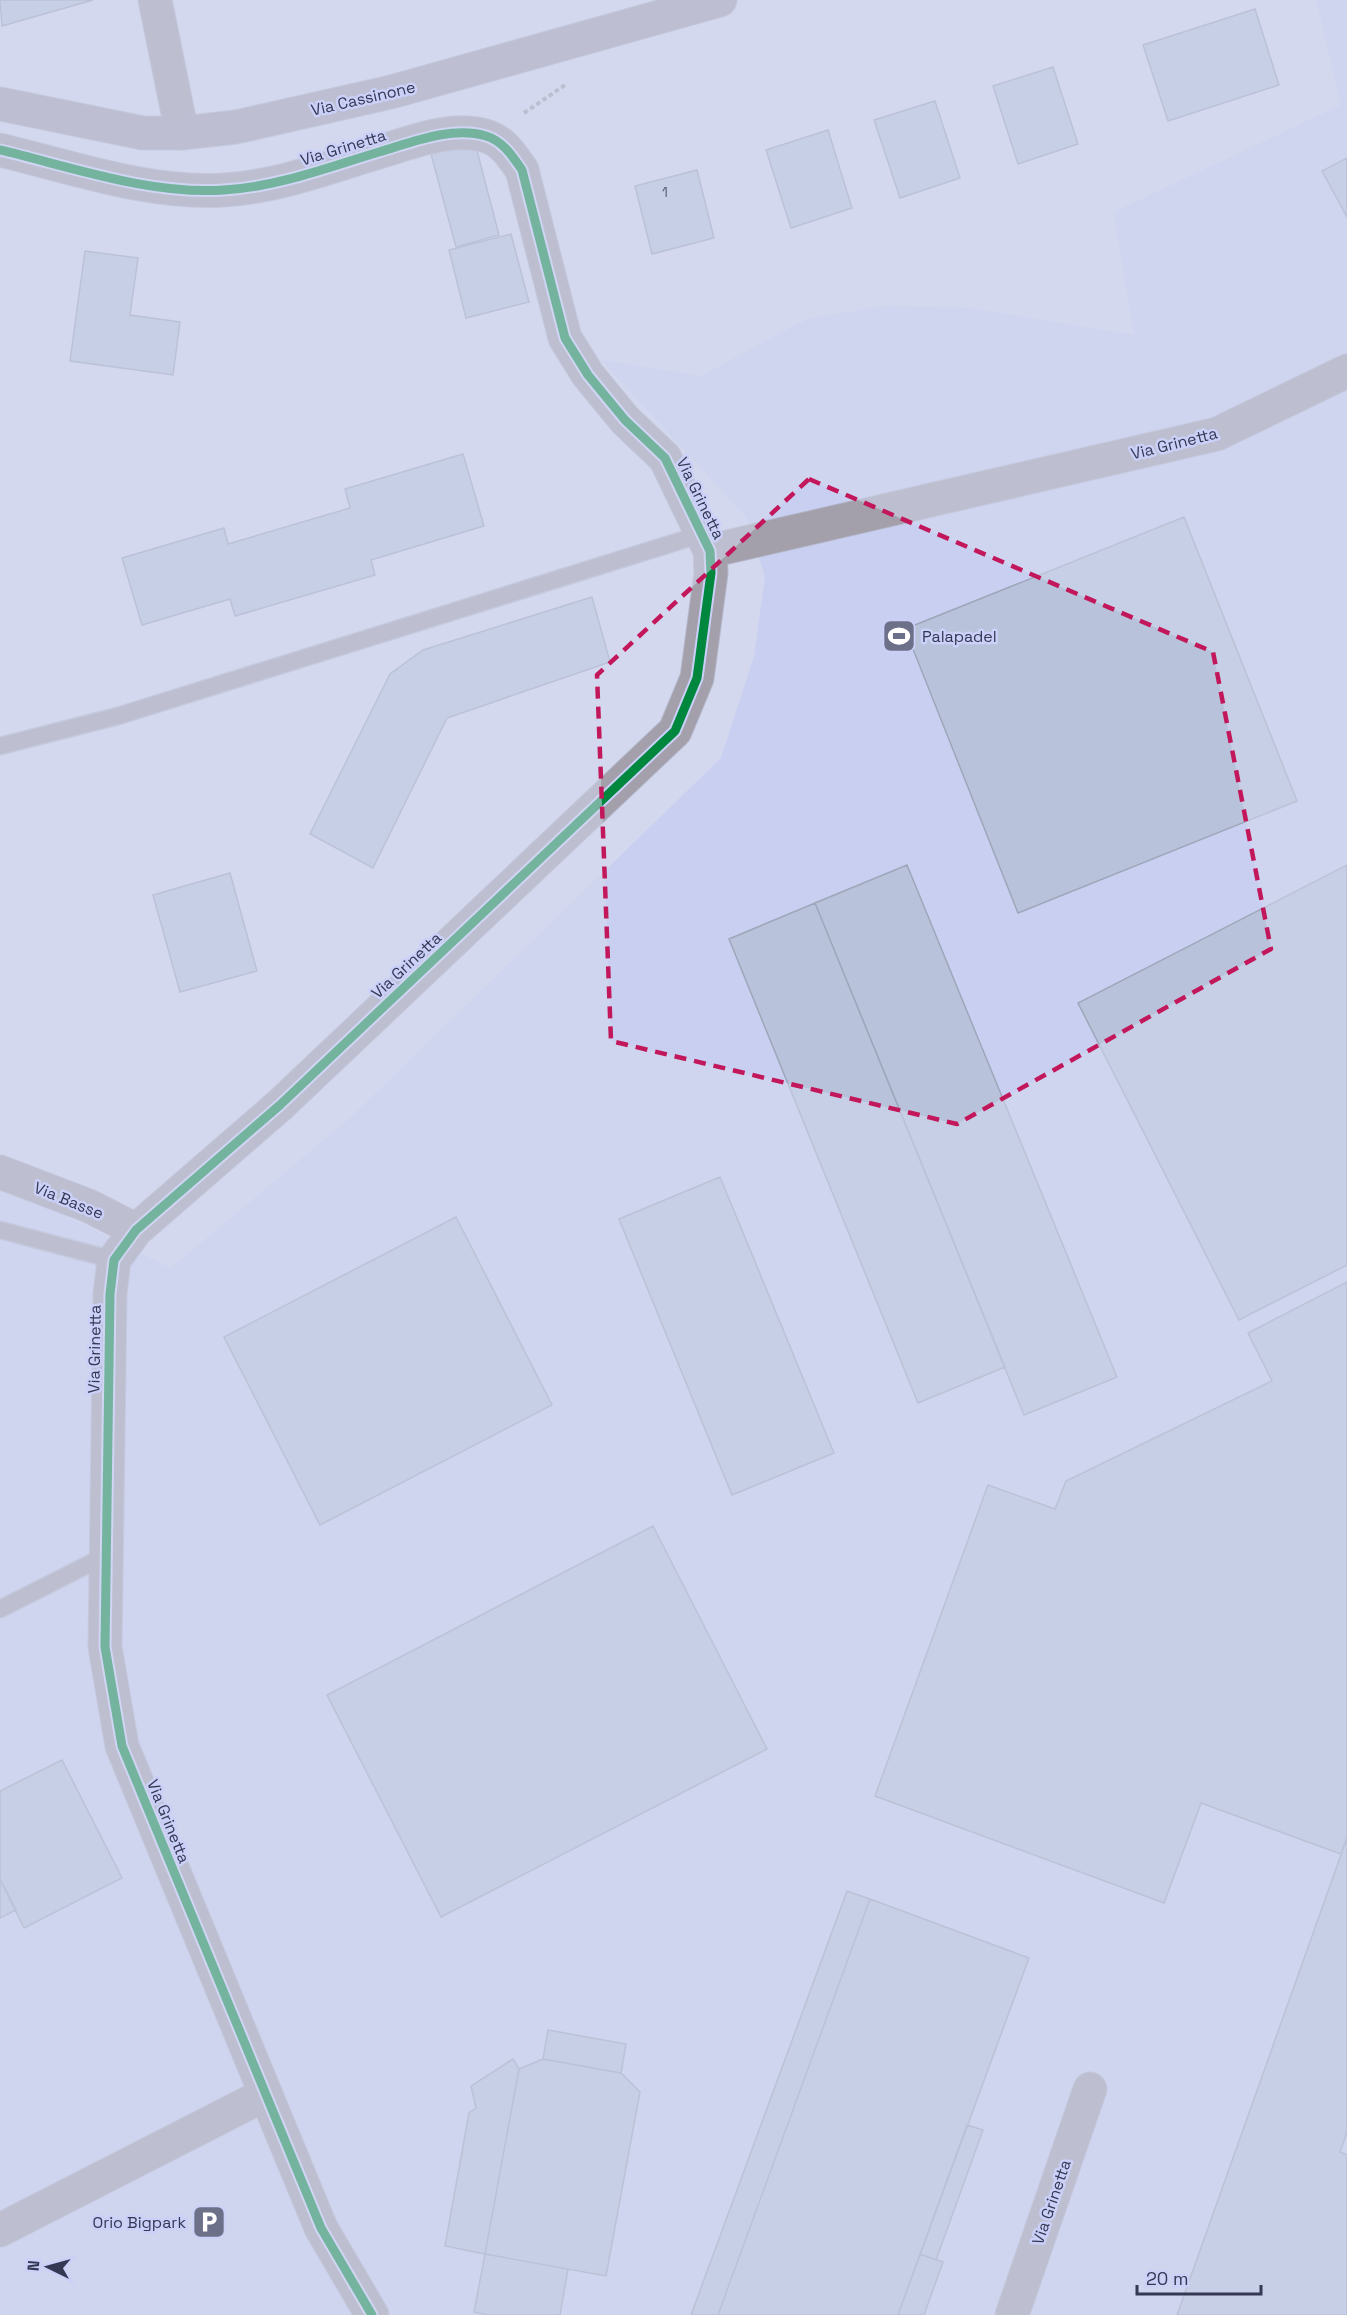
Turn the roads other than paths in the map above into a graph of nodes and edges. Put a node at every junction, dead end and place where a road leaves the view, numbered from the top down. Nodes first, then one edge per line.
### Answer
1 (155, 0) edge
2 (720, 0) edge
3 (0, 104) edge
4 (182, 134) junction
5 (0, 150) edge
6 (1347, 371) edge
7 (706, 543) junction
8 (0, 746) edge
9 (0, 1172) edge
10 (0, 1230) edge
11 (136, 1230) junction
12 (114, 1260) junction
13 (107, 1555) junction
14 (0, 1609) edge
15 (1090, 2089) dead end
16 (266, 2094) junction
17 (0, 2230) edge
18 (372, 2315) edge
19 (1012, 2315) edge

1 - 4 street
2 - 4 main road, Via Cassinone
3 - 4 main road, Via Cassinone
5 - 7 street, Via Grinetta
6 - 7 street, Via Grinetta
7 - 8 lane
7 - 11 street, Via Grinetta
9 - 11 street, Via Basse
10 - 12 lane
11 - 12 street, Via Grinetta
12 - 13 street, Via Grinetta
13 - 14 lane
13 - 16 street, Via Grinetta
15 - 19 street, Via Grinetta
16 - 17 street
16 - 18 street, Via Grinetta

